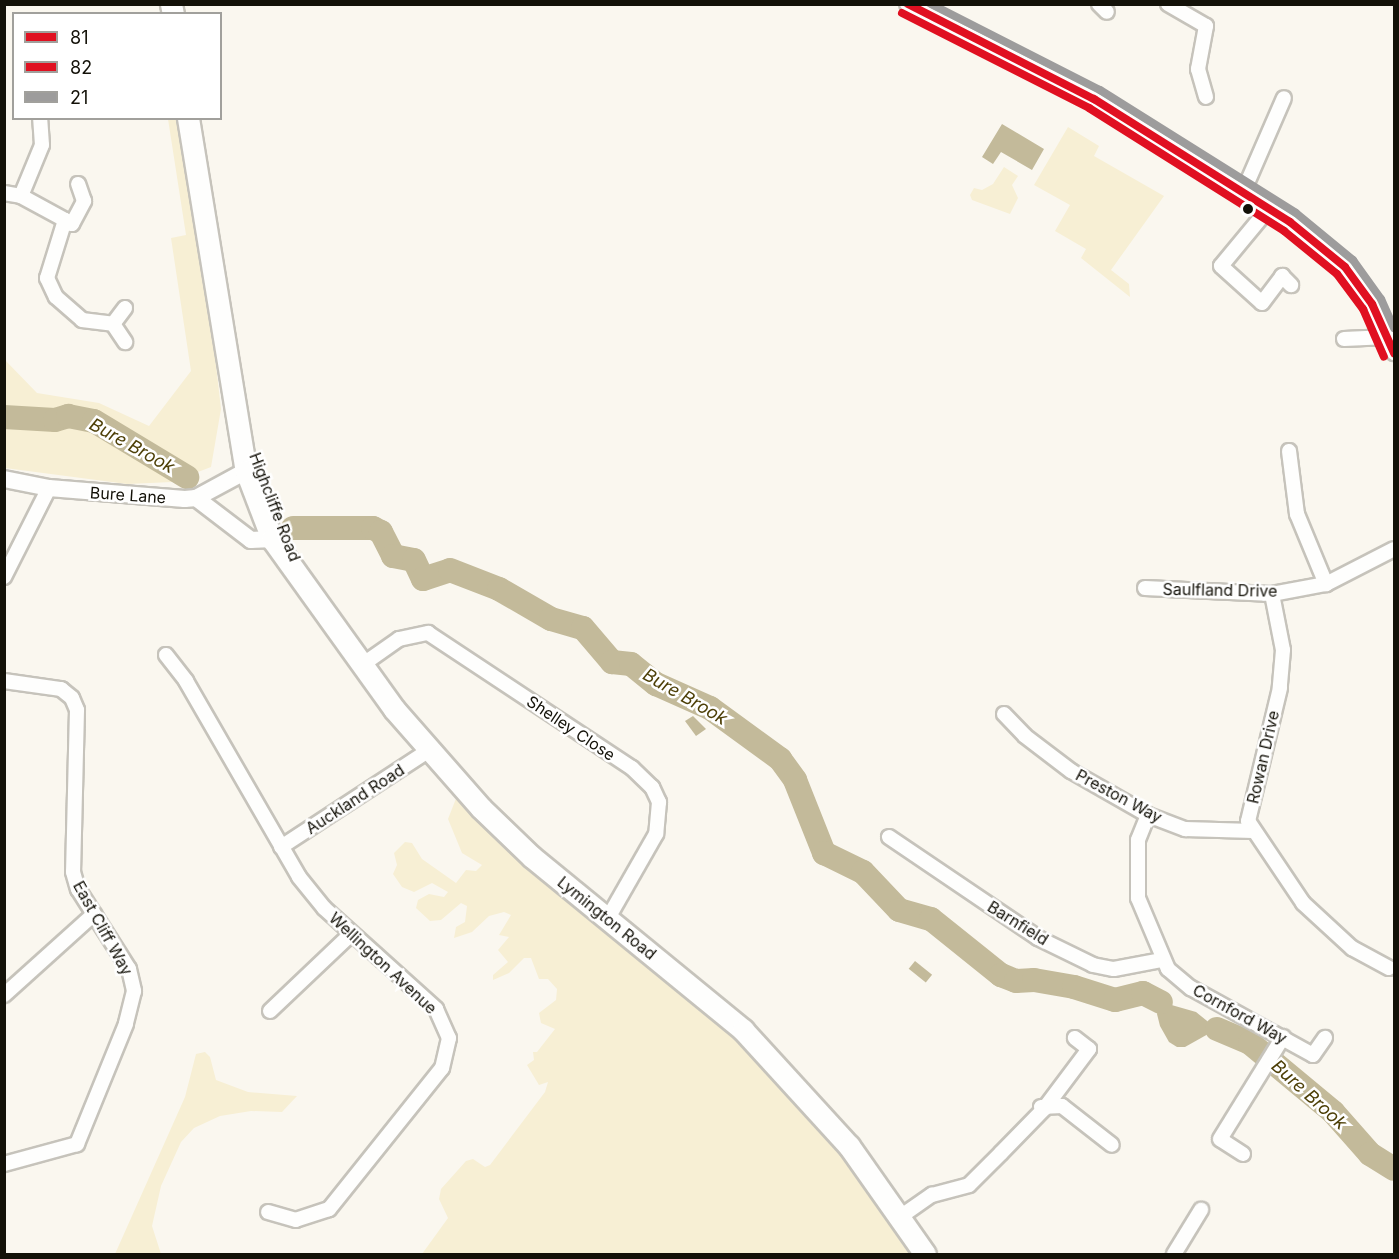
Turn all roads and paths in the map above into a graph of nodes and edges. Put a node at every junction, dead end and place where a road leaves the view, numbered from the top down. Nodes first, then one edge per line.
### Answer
1 (907, 4) edge
2 (1168, 4) edge
3 (1206, 97) dead end
4 (1284, 98) dead end
5 (40, 120) edge
6 (188, 120) edge
7 (78, 184) dead end
8 (1244, 190) junction
9 (4, 193) edge
10 (21, 196) junction
11 (1269, 208) junction
12 (65, 220) junction
13 (1291, 285) dead end
14 (125, 308) dead end
15 (113, 324) junction
16 (1388, 337) junction
17 (1344, 339) dead end
18 (125, 342) dead end
19 (1395, 353) edge
20 (1289, 451) dead end
21 (252, 471) junction
22 (4, 479) edge
23 (49, 488) junction
24 (196, 498) junction
25 (278, 536) junction
26 (1395, 549) edge
27 (299, 572) joint
28 (4, 577) edge
29 (1326, 584) junction
30 (1145, 588) dead end
31 (1272, 594) junction
32 (166, 655) dead end
33 (362, 665) junction
34 (4, 681) edge
35 (1004, 714) dead end
36 (429, 750) junction
37 (1148, 815) junction
38 (1253, 831) junction
39 (889, 837) dead end
40 (281, 847) junction
41 (94, 914) junction
42 (608, 918) junction
43 (351, 934) junction
44 (1161, 960) junction
45 (1393, 969) edge
46 (4, 995) edge
47 (270, 1011) dead end
48 (1283, 1037) junction
49 (1075, 1038) dead end
50 (1325, 1038) dead end
51 (1040, 1106) junction
52 (1112, 1145) dead end
53 (1242, 1154) dead end
54 (4, 1164) edge
55 (1202, 1210) dead end
56 (268, 1212) dead end
57 (900, 1217) junction
58 (925, 1254) edge
59 (1174, 1254) edge

1 - 8 street
2 - 3 street
4 - 8 street
5 - 10 street
6 - 21 main road, Highcliffe Road
7 - 12 street
8 - 11 street
9 - 10 street
10 - 12 street
11 - 13 street
11 - 16 street
12 - 15 street
14 - 15 street
15 - 18 street
16 - 17 street
16 - 19 street
20 - 29 street
21 - 24 street, Bure Lane
21 - 25 main road, Highcliffe Road
22 - 23 street, Bure Lane
23 - 24 street, Bure Lane
23 - 28 street
24 - 25 street
25 - 27 main road, Highcliffe Road
26 - 29 street, Saulfland Drive
27 - 33 main road, Lymington Road
29 - 31 street, Saulfland Drive
30 - 31 street, Saulfland Drive
31 - 38 street, Rowan Drive
32 - 40 street, Wellington Avenue
33 - 36 main road, Lymington Road
33 - 42 street, Shelley Close
34 - 41 street, East Cliff Way
35 - 37 street, Preston Way
36 - 40 street, Auckland Road
36 - 42 main road, Lymington Road
37 - 38 street, Preston Way
37 - 44 street, Cornford Way
38 - 45 street
39 - 44 street, Barnfield
40 - 43 street, Wellington Avenue
41 - 46 street
41 - 54 street, East Cliff Way
42 - 57 main road, Lymington Road
43 - 47 street
43 - 56 street, Wellington Avenue
44 - 48 street, Cornford Way
48 - 50 street, Cornford Way
48 - 53 street
49 - 51 street
51 - 52 street
51 - 57 street
55 - 59 street
57 - 58 main road, Lymington Road

